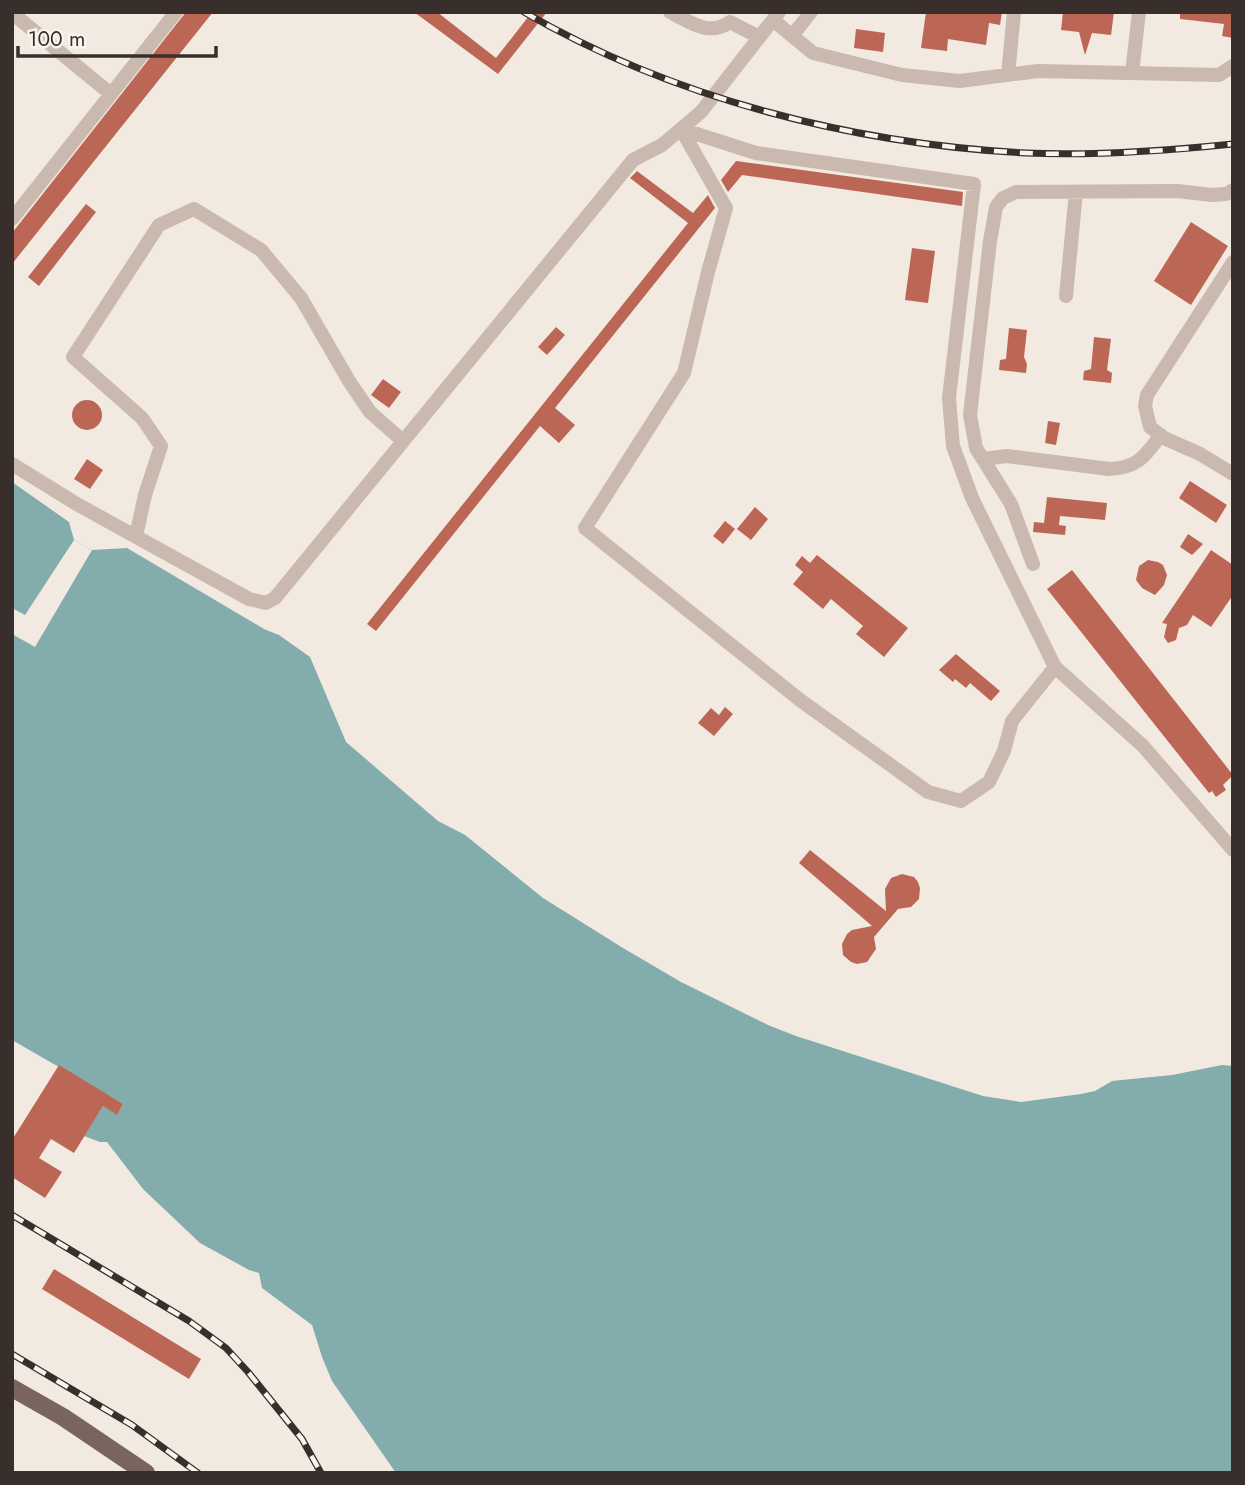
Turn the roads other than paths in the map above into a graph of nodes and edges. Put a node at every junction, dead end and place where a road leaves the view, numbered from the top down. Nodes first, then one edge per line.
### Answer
1 (176, 12) edge
2 (670, 12) edge
3 (811, 12) edge
4 (1014, 12) edge
5 (1139, 12) edge
6 (12, 13) edge
7 (776, 16) edge
8 (734, 17) edge
9 (792, 36) junction
10 (759, 37) junction
11 (1233, 66) edge
12 (1132, 73) junction
13 (1007, 75) junction
14 (111, 94) junction
15 (681, 129) junction
16 (1233, 190) edge
17 (1076, 192) junction
18 (12, 219) edge
19 (1233, 262) edge
20 (1066, 296) dead end
21 (1161, 435) junction
22 (403, 441) junction
23 (983, 459) junction
24 (12, 464) edge
25 (1233, 474) edge
26 (136, 537) junction
27 (1033, 564) dead end
28 (1055, 667) junction
29 (1233, 850) edge
30 (12, 1388) edge
31 (146, 1473) edge

1 - 14 street
2 - 8 street
3 - 9 street
4 - 13 street
5 - 12 street
6 - 14 street
7 - 9 street
7 - 10 street
8 - 10 street
9 - 13 street
10 - 15 street
11 - 12 street
12 - 13 street
14 - 18 street
15 - 22 street
15 - 28 street
15 - 28 street
16 - 17 street
17 - 20 street
17 - 23 street
19 - 21 street
21 - 23 street
21 - 25 street
22 - 26 street
22 - 26 street
23 - 27 street
24 - 26 street
28 - 29 street
30 - 31 main road

